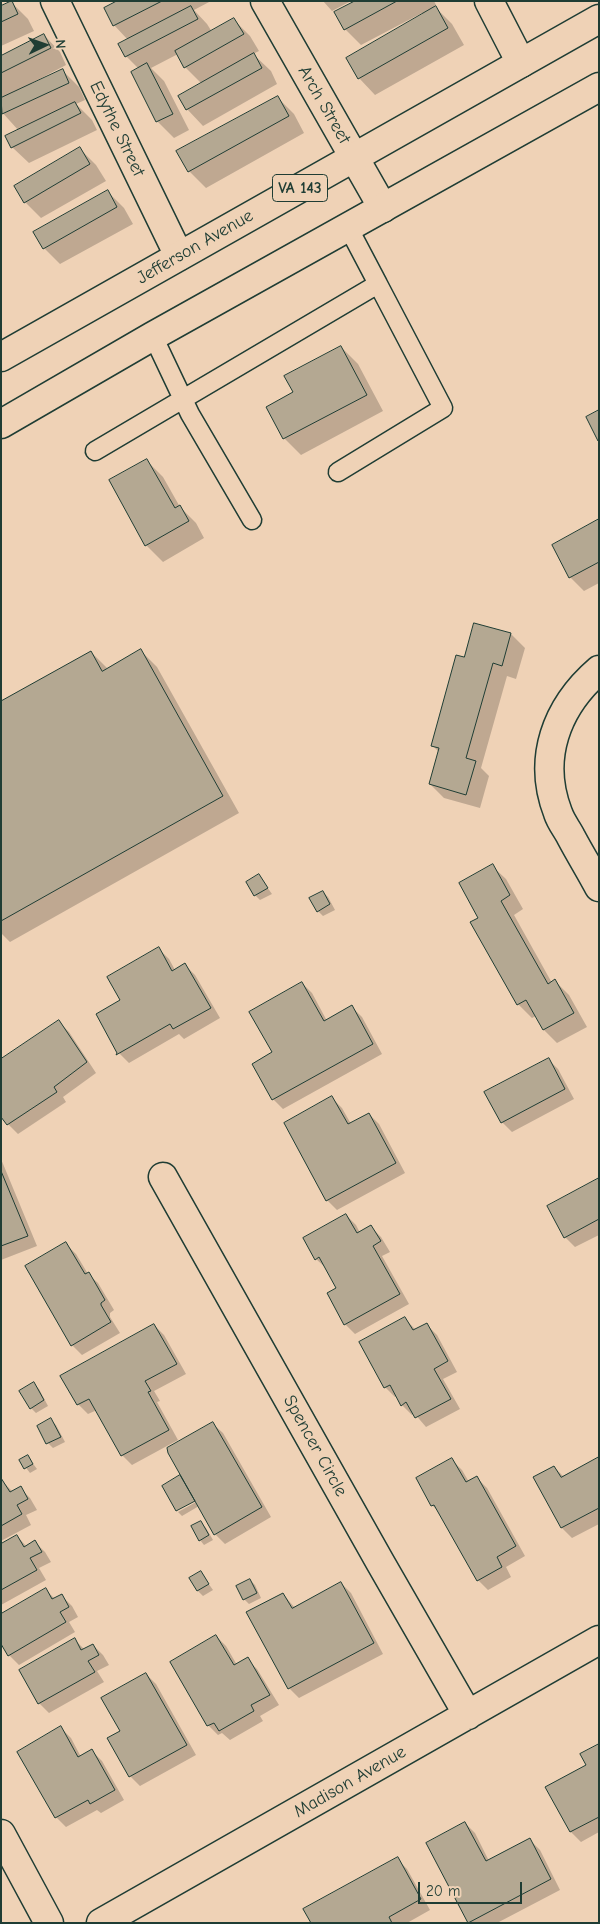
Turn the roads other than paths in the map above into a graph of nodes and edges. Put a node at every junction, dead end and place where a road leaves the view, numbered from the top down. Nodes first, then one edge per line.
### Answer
1 (54, 1) edge
2 (265, 1) edge
3 (489, 1) edge
4 (599, 19) edge
5 (521, 63) junction
6 (599, 87) edge
7 (354, 157) junction
8 (383, 208) junction
9 (348, 228) junction
10 (179, 256) junction
11 (378, 284) junction
12 (153, 336) junction
13 (1, 357) edge
14 (183, 400) junction
15 (1, 424) edge
16 (96, 451) dead end
17 (338, 472) dead end
18 (252, 520) dead end
19 (599, 670) edge
20 (599, 887) edge
21 (163, 1177) dead end
22 (599, 1640) edge
23 (468, 1715) junction
24 (1, 1834) edge
25 (49, 1923) edge
26 (101, 1923) edge

1 - 10 street, Edythe Street
2 - 7 street, Arch Street
3 - 5 street
4 - 5 street, Jefferson Avenue / VA 143
5 - 7 street, Jefferson Avenue / VA 143
6 - 8 street
7 - 8 street, Arch Street
7 - 10 street, Jefferson Avenue / VA 143
8 - 9 street
9 - 11 lane
9 - 12 street
10 - 13 street, Jefferson Avenue / VA 143
11 - 14 lane
11 - 17 lane
12 - 14 lane
12 - 15 street
14 - 16 lane
14 - 18 lane
19 - 20 street
21 - 23 street, Spencer Circle
22 - 23 street, Madison Avenue
23 - 26 street, Madison Avenue
24 - 25 street

